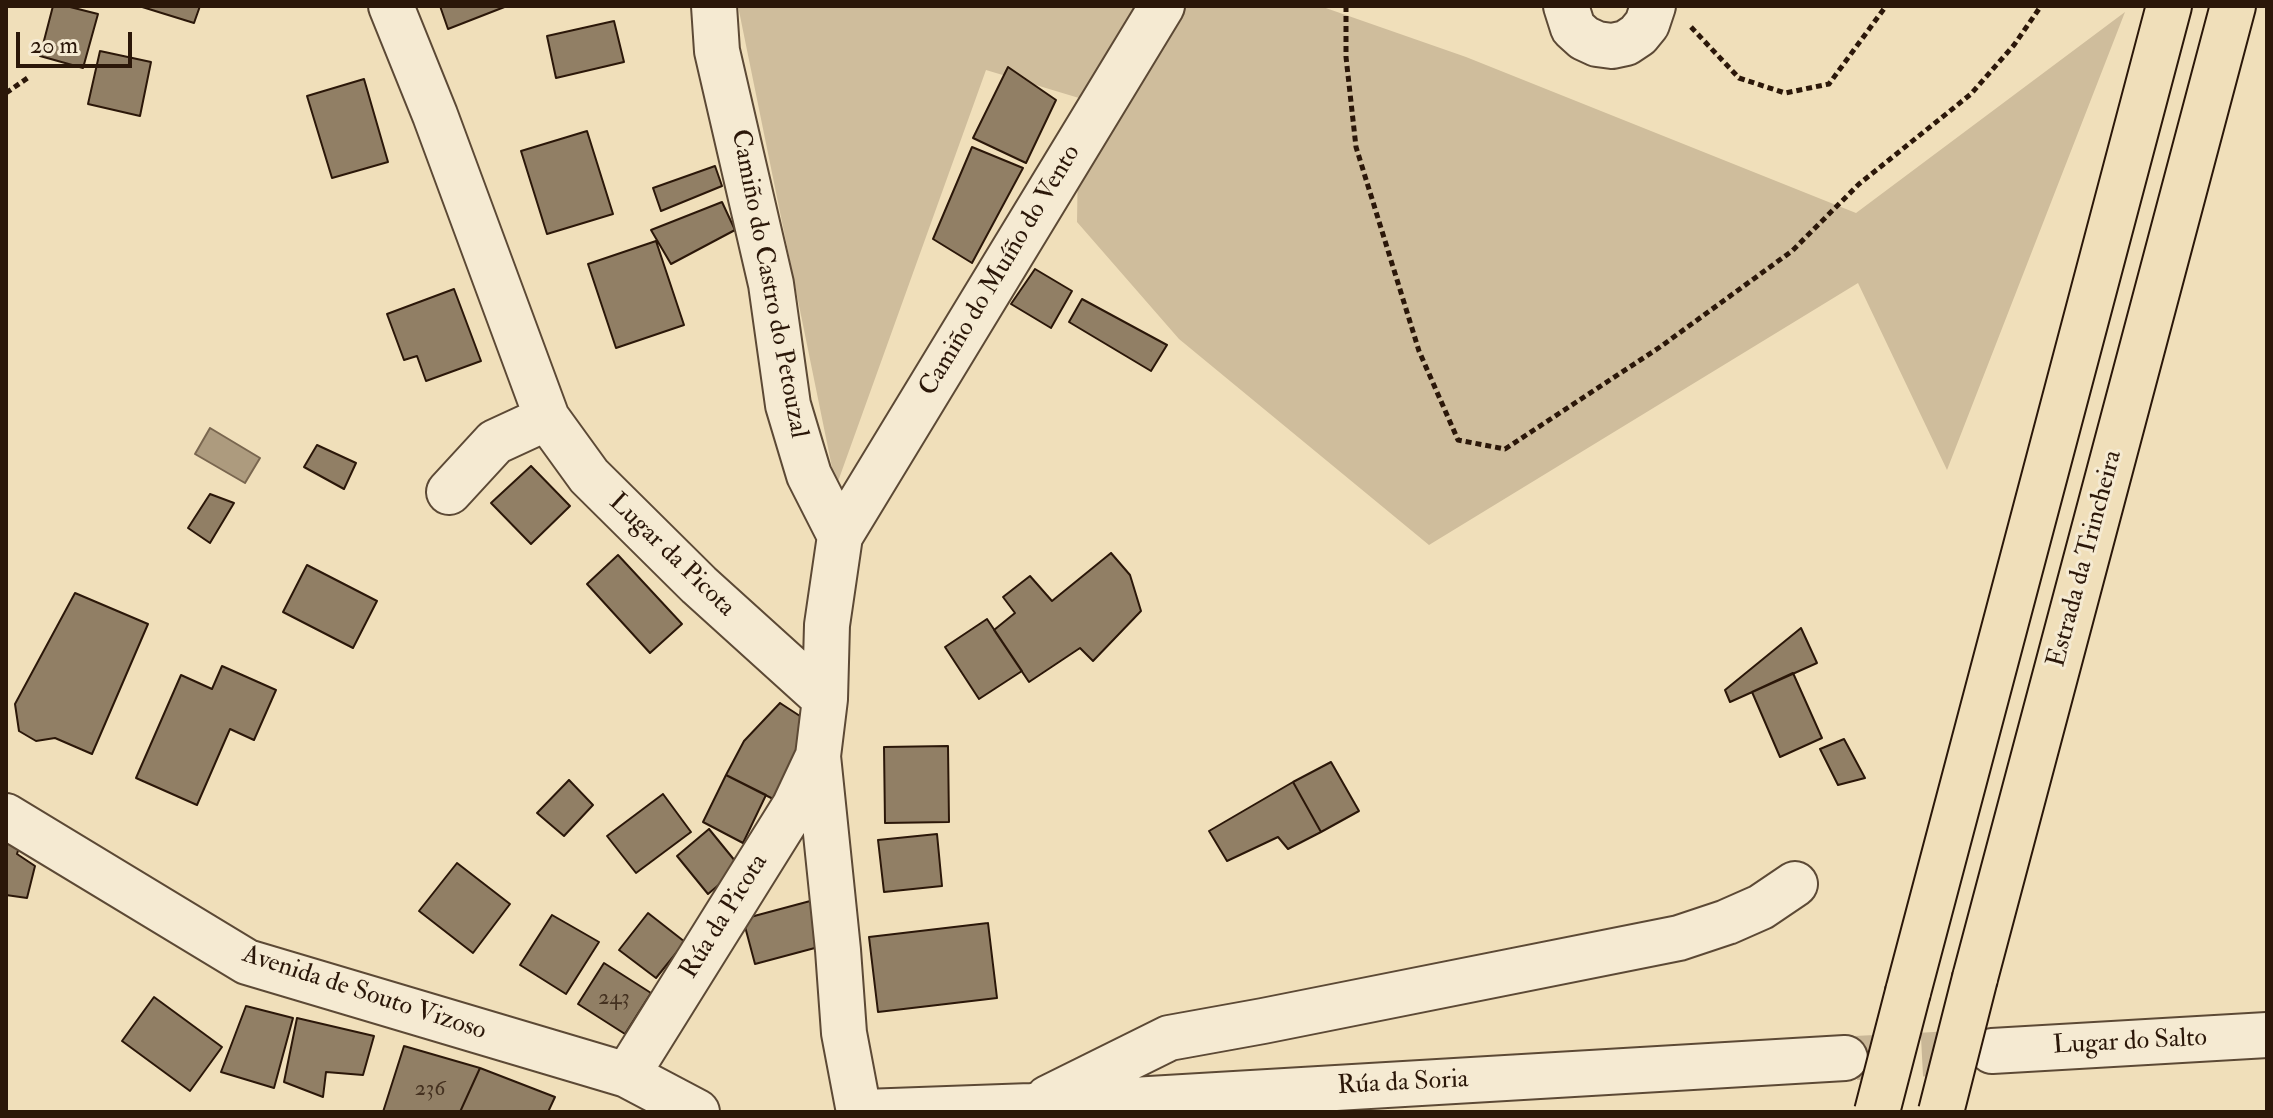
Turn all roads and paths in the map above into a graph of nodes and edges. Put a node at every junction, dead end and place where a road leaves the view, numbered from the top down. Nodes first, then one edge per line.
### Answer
1 (391, 6) edge
2 (714, 6) edge
3 (1162, 6) edge
4 (1346, 6) edge
5 (1566, 6) edge
6 (1886, 6) edge
7 (2041, 6) edge
8 (2169, 6) edge
9 (2233, 6) edge
10 (1668, 13) edge
11 (29, 77) dead end
12 (6, 93) edge
13 (547, 418) junction
14 (449, 492) dead end
15 (840, 536) junction
16 (825, 699) junction
17 (818, 756) junction
18 (6, 816) edge
19 (1795, 884) dead end
20 (2267, 1035) edge
21 (1992, 1051) tunnel mouth
22 (1845, 1058) tunnel mouth
23 (627, 1075) junction
24 (1031, 1106) junction
25 (697, 1112) edge
26 (861, 1112) edge
27 (1877, 1112) edge
28 (1941, 1112) edge

1 - 13 street, Lugar da Picota
2 - 15 street, Camiño do Castro do Petouzal
3 - 15 street, Camiño do Muíño do Vento
4 - 7 path
5 - 10 street
6 - 10 path
8 - 27 highway, bridge
9 - 28 highway, Estrada da Trincheira, bridge
11 - 12 path
13 - 14 street
13 - 16 street, Lugar da Picota
15 - 16 street
16 - 17 street
17 - 23 street, Rúa da Picota
17 - 26 street
18 - 23 street, Avenida de Souto Vizoso
19 - 24 street
20 - 21 street, Lugar do Salto
22 - 24 street, Rúa da Soria
23 - 25 street, Avenida de Souto Vizoso
24 - 26 street, Rúa da Soria

